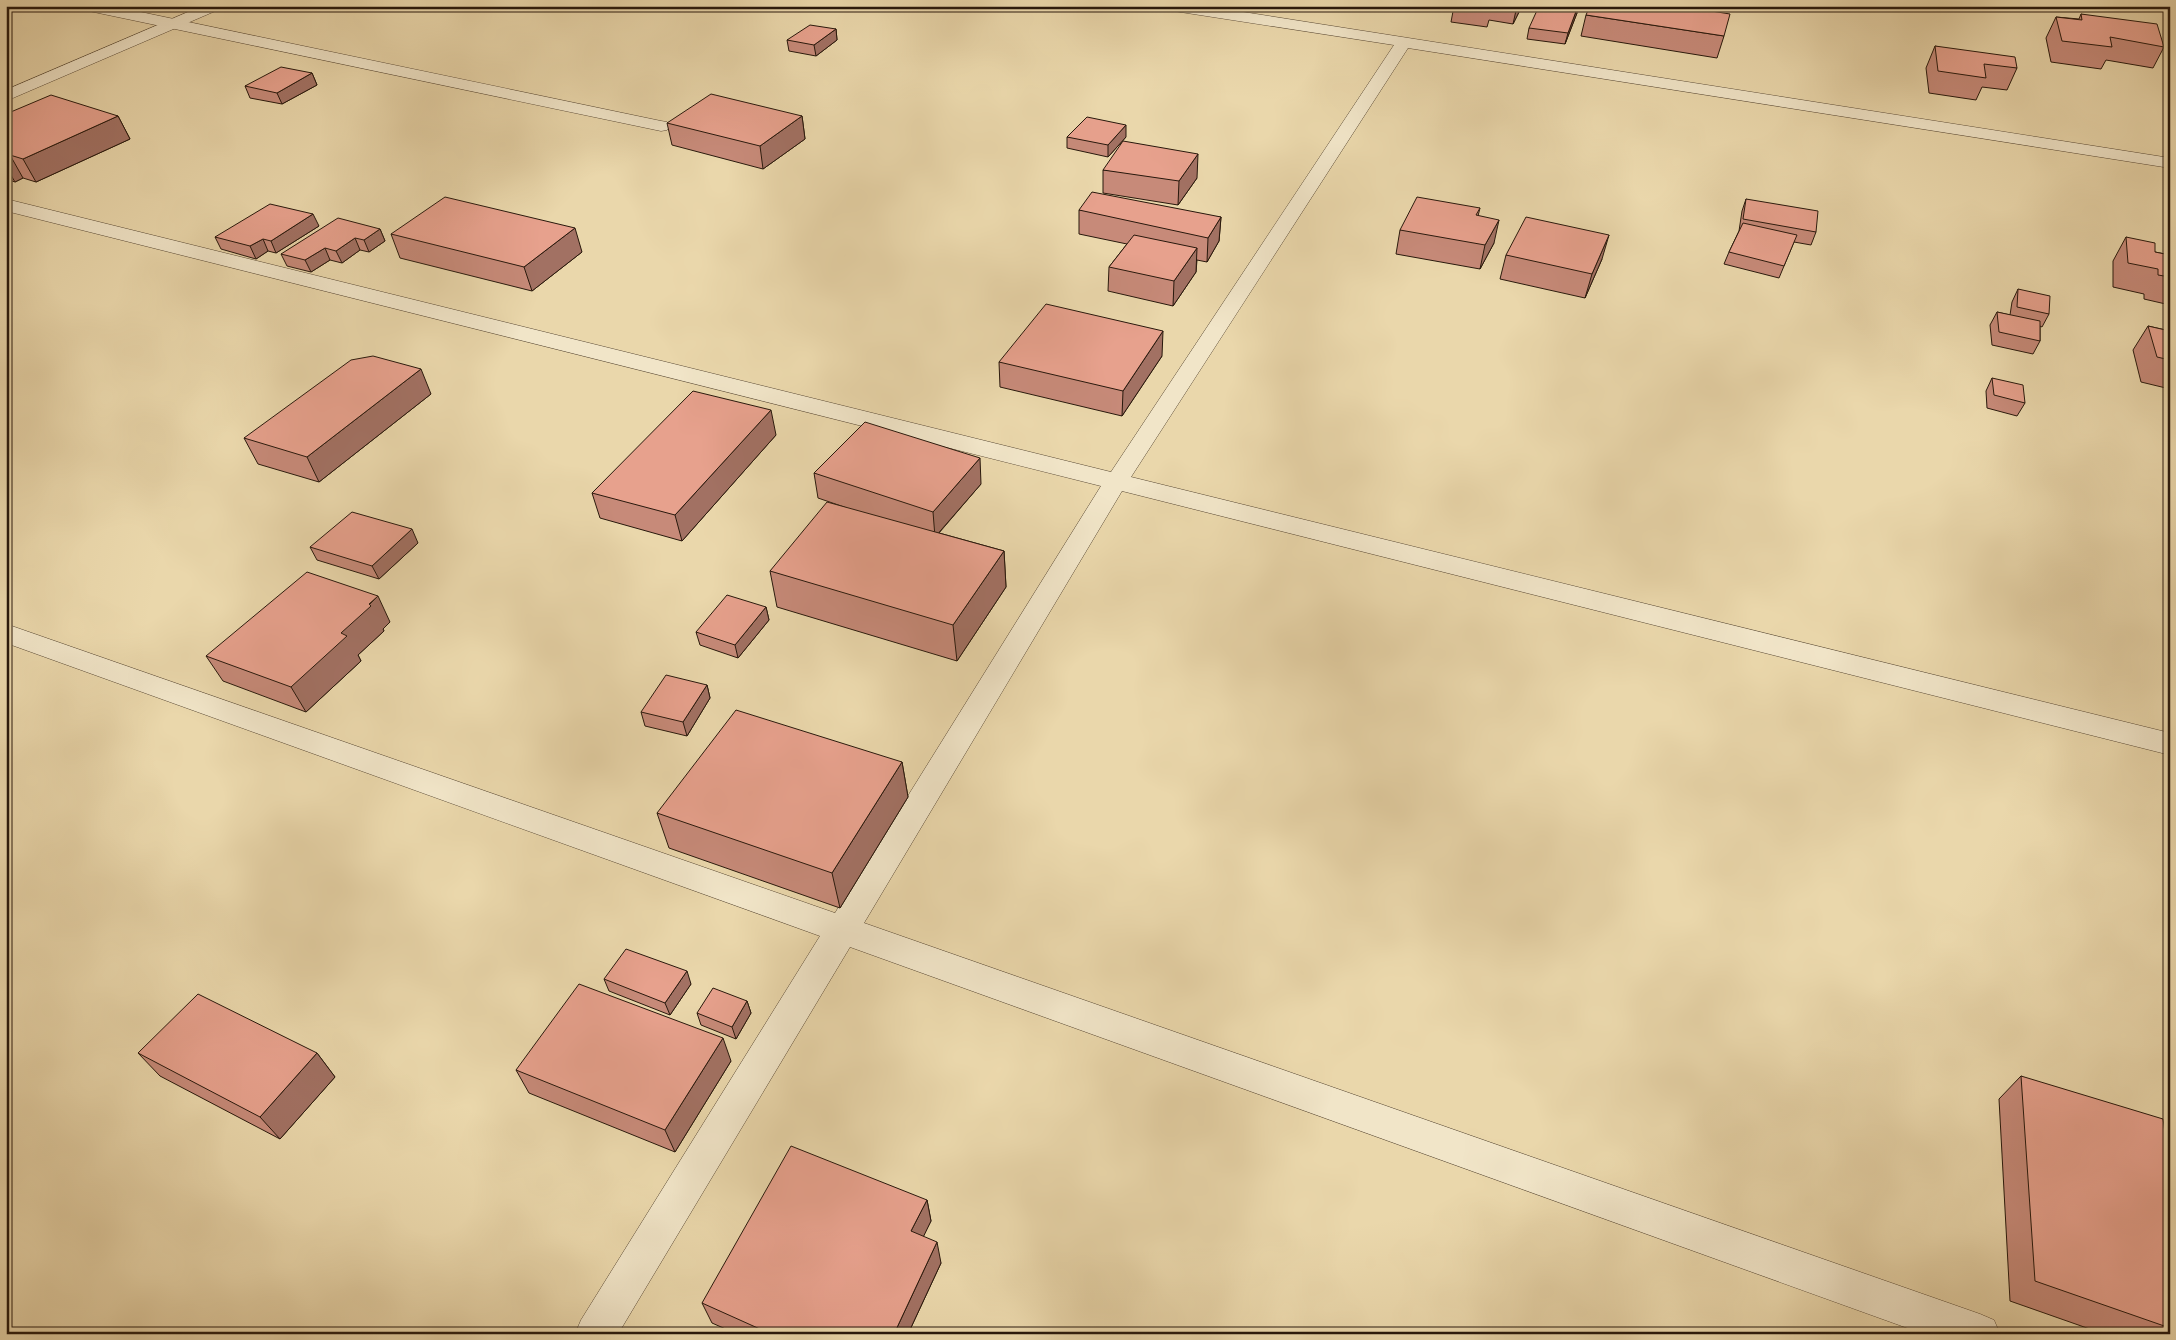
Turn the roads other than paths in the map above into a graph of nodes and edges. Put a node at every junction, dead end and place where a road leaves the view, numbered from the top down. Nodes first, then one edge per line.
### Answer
1 (89, 6) edge
2 (215, 6) edge
3 (1174, 6) edge
4 (176, 24) junction
5 (1403, 43) junction
6 (6, 96) edge
7 (661, 126) dead end
8 (2170, 163) edge
9 (6, 205) edge
10 (1116, 482) junction
11 (6, 633) edge
12 (2170, 744) edge
13 (842, 930) junction
14 (595, 1334) edge
15 (1980, 1334) edge

1 - 4 street
2 - 4 street
3 - 5 street
4 - 6 street
4 - 7 street
5 - 8 street
5 - 10 street
9 - 10 street
10 - 12 street
10 - 13 street
11 - 13 street
13 - 14 street
13 - 15 street

